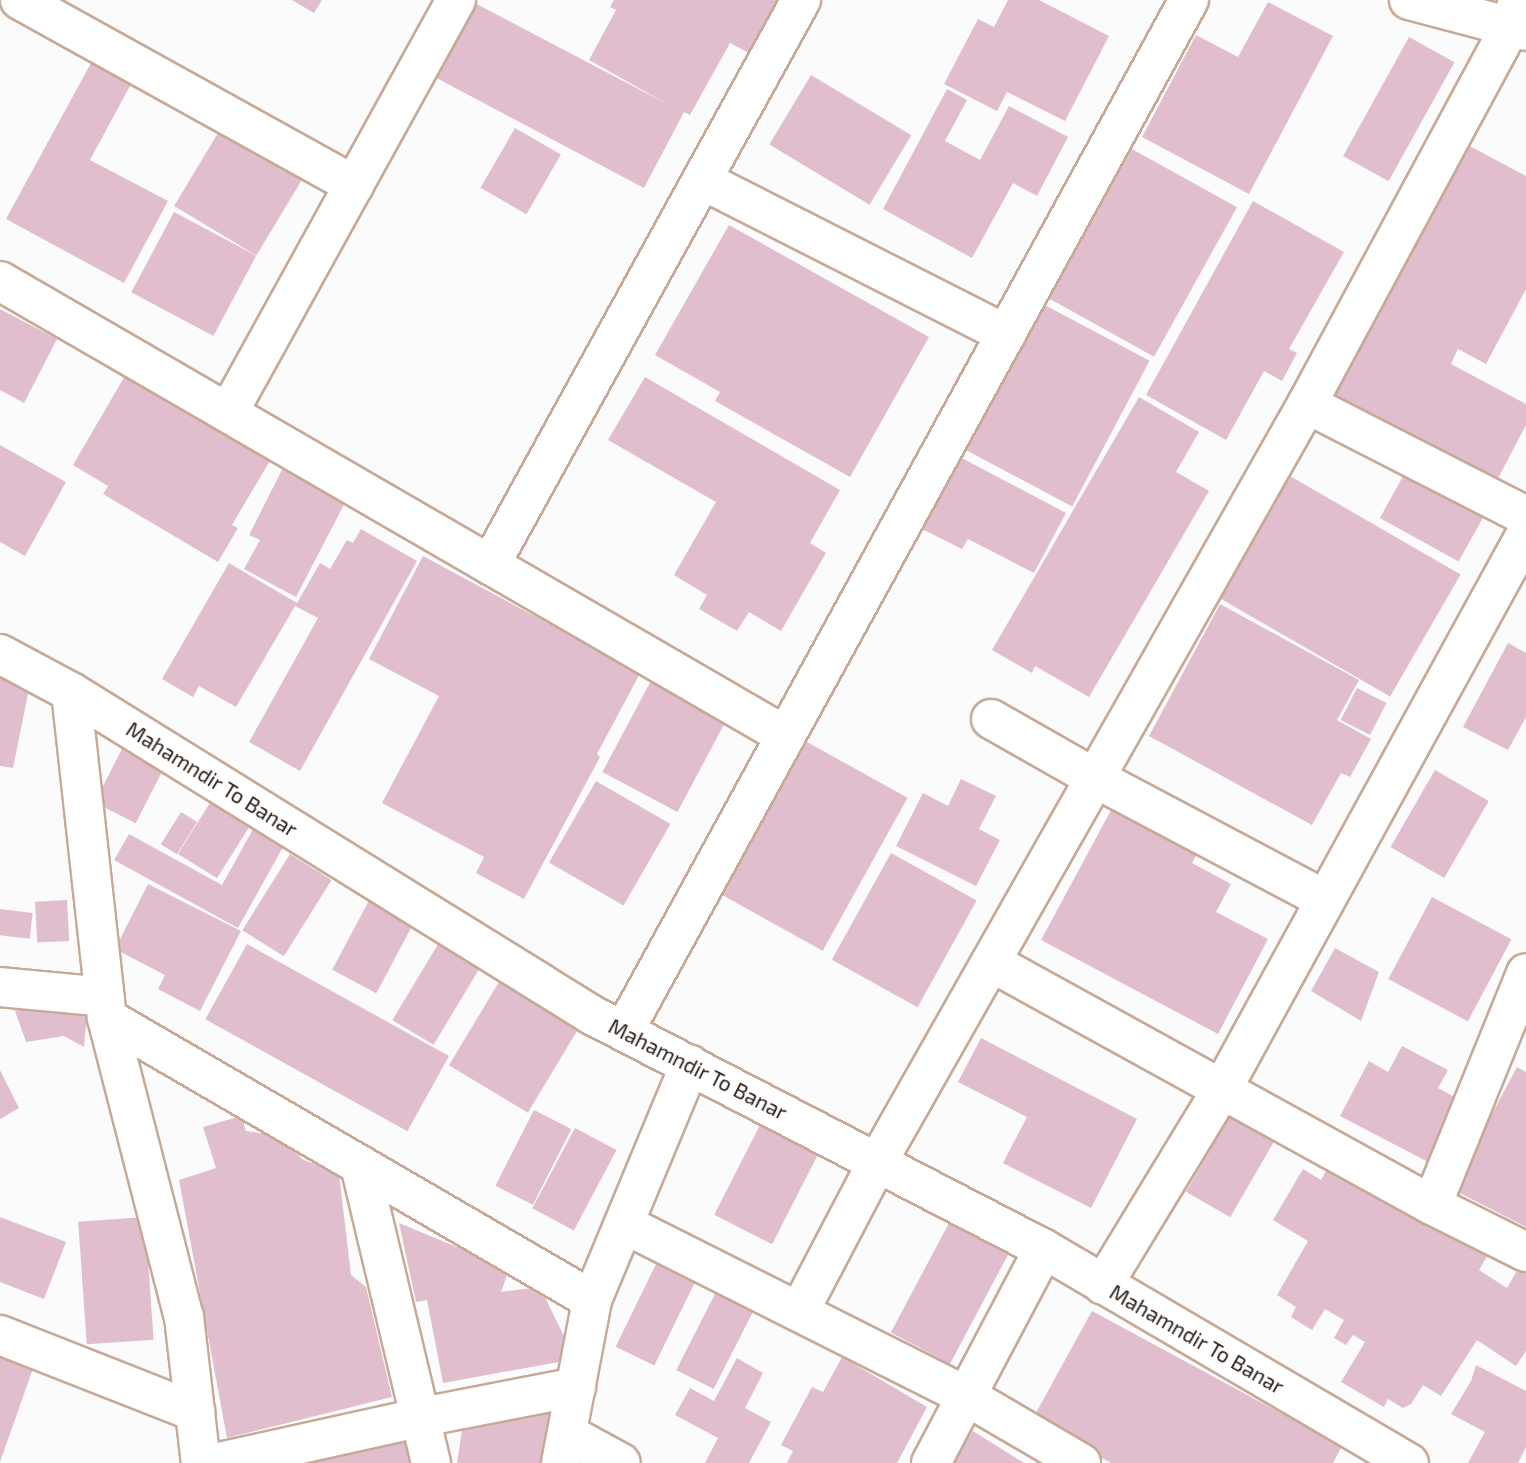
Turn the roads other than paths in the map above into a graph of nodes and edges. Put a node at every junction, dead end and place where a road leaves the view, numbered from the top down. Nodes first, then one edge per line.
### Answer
1 (20, 0) edge
2 (456, 0) edge
3 (801, 0) edge
4 (1189, 0) edge
5 (1409, 0) edge
6 (1518, 19) edge
7 (702, 180) junction
8 (354, 185) junction
9 (0, 281) edge
10 (1006, 334) junction
11 (1307, 404) junction
12 (228, 413) junction
13 (1526, 516) edge
14 (1526, 534) edge
15 (490, 565) junction
16 (0, 654) edge
17 (71, 692) junction
18 (991, 719) dead end
19 (786, 736) junction
20 (1095, 778) junction
21 (1325, 900) junction
22 (991, 962) junction
23 (1526, 973) edge
24 (0, 987) edge
25 (106, 1007) junction
26 (624, 1031) junction
27 (690, 1065) junction
28 (1222, 1089) junction
29 (878, 1161) junction
30 (360, 1165) junction
31 (1432, 1205) junction
32 (624, 1224) junction
33 (1044, 1249) junction
34 (1526, 1252) edge
35 (1104, 1284) junction
36 (592, 1300) junction
37 (799, 1312) junction
38 (0, 1335) edge
39 (576, 1387) junction
40 (968, 1396) junction
41 (195, 1412) junction
42 (422, 1417) junction
43 (564, 1449) edge
44 (201, 1463) edge
45 (215, 1463) edge
46 (431, 1463) edge
47 (621, 1463) edge
48 (931, 1463) edge
49 (1082, 1463) edge
50 (1409, 1463) edge

1 - 8 street
2 - 8 street
3 - 7 street
4 - 10 street
5 - 6 street
6 - 11 street
7 - 10 street
7 - 15 street
8 - 12 street
9 - 12 street
10 - 19 street
11 - 13 street
11 - 20 street
12 - 15 street
14 - 21 street
15 - 19 street
16 - 17 street, Mahamndir To Banar
17 - 25 street
17 - 26 street, Mahamndir To Banar
18 - 20 street
19 - 26 street
20 - 21 street
20 - 22 street
21 - 28 street
22 - 28 street
22 - 29 street
23 - 31 street
24 - 25 street
25 - 30 street
25 - 41 street
26 - 27 street, Mahamndir To Banar
27 - 29 street, Mahamndir To Banar
27 - 32 street
28 - 31 street
28 - 35 street
29 - 33 street, Mahamndir To Banar
29 - 37 street
30 - 36 street
30 - 42 street
31 - 34 street
32 - 36 street
32 - 37 street
33 - 35 street, Mahamndir To Banar
33 - 40 street
35 - 50 street, Mahamndir To Banar
36 - 39 street
37 - 40 street
38 - 41 street
39 - 42 street
39 - 43 street
40 - 48 street
40 - 49 street
41 - 44 street
42 - 45 street
42 - 46 street
43 - 47 street

